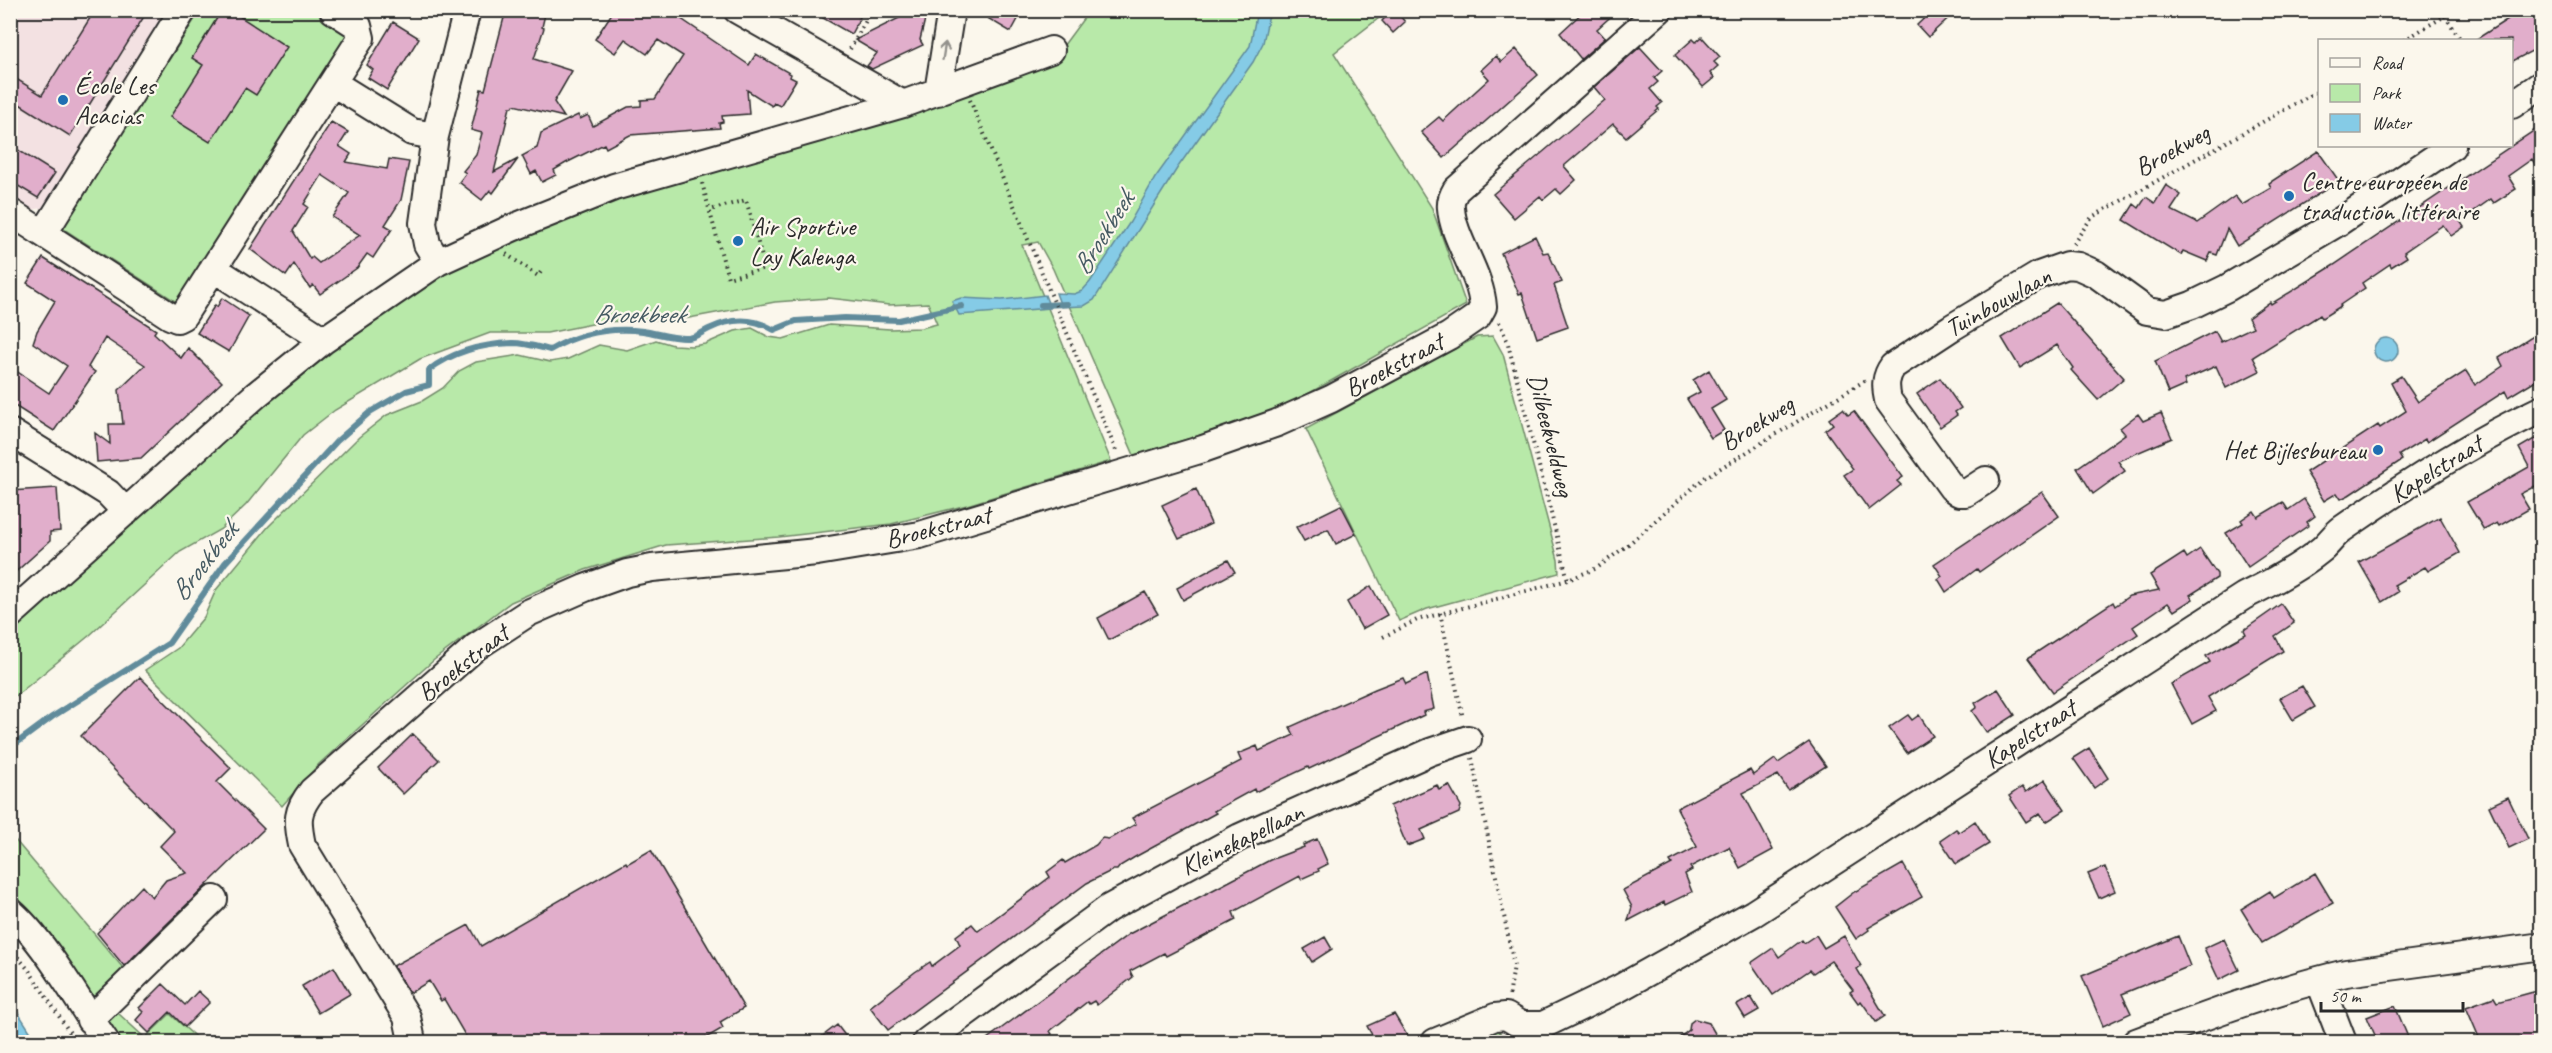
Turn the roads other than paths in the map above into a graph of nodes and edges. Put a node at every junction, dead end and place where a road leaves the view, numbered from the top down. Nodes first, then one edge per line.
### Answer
1 (183, 10) edge
2 (333, 10) edge
3 (467, 10) edge
4 (737, 10) edge
5 (951, 10) edge
6 (1659, 10) edge
7 (1051, 50) dead end
8 (333, 83) junction
9 (2541, 84) edge
10 (938, 92) junction
11 (903, 104) junction
12 (2513, 104) edge
13 (435, 136) junction
14 (2451, 147) edge
15 (10, 212) edge
16 (44, 233) junction
17 (438, 262) junction
18 (213, 268) junction
19 (324, 340) junction
20 (2541, 409) edge
21 (10, 432) edge
22 (1986, 480) dead end
23 (126, 512) junction
24 (10, 615) edge
25 (1468, 739) road end
26 (214, 899) dead end
27 (10, 911) edge
28 (2541, 946) edge
29 (2319, 980) junction
30 (1506, 1016) junction
31 (90, 1020) junction
32 (106, 1042) edge
33 (409, 1042) edge
34 (926, 1042) edge
35 (1435, 1042) edge
36 (1509, 1042) edge
37 (2136, 1042) edge
38 (2343, 1042) edge

1 - 16 street
2 - 8 street
3 - 13 street
4 - 11 street
10 -> 5 street
6 - 33 street, Broekstraat
7 - 10 street
8 - 13 street
8 - 18 street
9 - 12 street
10 - 11 street
11 - 17 street
13 - 17 street
14 - 22 street, Tuinbouwlaan
15 - 16 street
16 - 18 street
17 - 19 street
18 - 19 street
19 - 23 street
20 - 30 street, Kapelstraat
21 - 23 street
23 - 24 street
25 - 34 street, Kleinekapellaan
26 - 31 street
27 - 31 street
28 - 29 street
29 - 37 street
29 - 38 street
30 - 35 street
30 - 36 street
31 - 32 street

